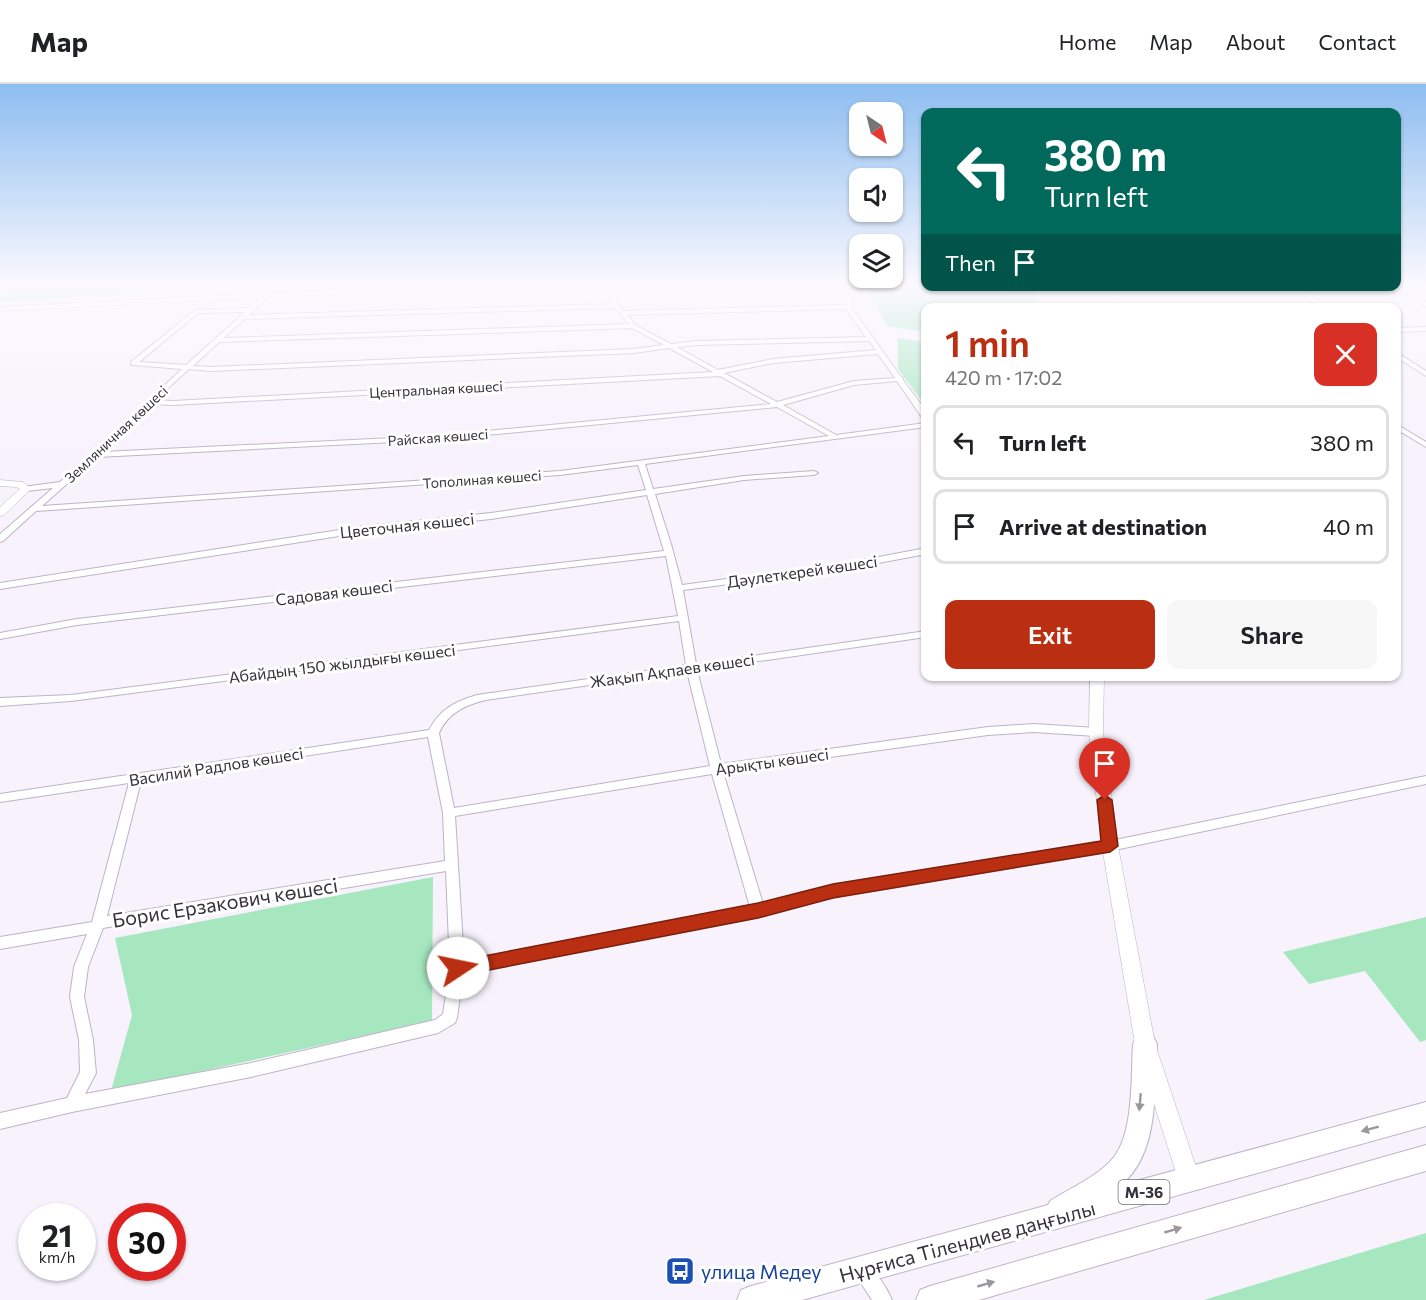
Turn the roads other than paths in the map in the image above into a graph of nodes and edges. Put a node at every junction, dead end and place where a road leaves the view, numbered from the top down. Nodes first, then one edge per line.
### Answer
1 (157, 344) edge
2 (213, 344) edge
3 (668, 344) edge
4 (691, 344) edge
5 (875, 344) edge
6 (673, 346) junction
7 (880, 352) junction
8 (1401, 357) edge
9 (185, 369) junction
10 (720, 373) junction
11 (1426, 374) edge
12 (901, 379) junction
13 (149, 402) junction
14 (778, 405) junction
15 (921, 409) edge
16 (921, 426) edge
17 (1401, 429) edge
18 (833, 435) junction
19 (1426, 445) edge
20 (95, 456) junction
21 (641, 463) junction
22 (814, 473) dead end
23 (0, 483) edge
24 (62, 484) junction
25 (26, 489) junction
26 (651, 490) junction
27 (36, 508) junction
28 (0, 513) edge
29 (0, 538) edge
30 (921, 552) edge
31 (669, 553) junction
32 (0, 586) edge
33 (678, 588) junction
34 (683, 618) junction
35 (921, 635) edge
36 (0, 636) edge
37 (691, 667) junction
38 (1097, 681) edge
39 (0, 702) edge
40 (1096, 732) junction
41 (433, 734) junction
42 (716, 769) junction
43 (136, 778) junction
44 (1426, 780) edge
45 (0, 798) edge
46 (449, 813) junction
47 (1110, 846) junction
48 (452, 865) junction
49 (758, 910) junction
50 (98, 925) junction
51 (0, 943) edge
52 (458, 968) junction
53 (1145, 1044) junction
54 (72, 1104) junction
55 (1426, 1114) edge
56 (0, 1121) edge
57 (1426, 1158) edge
58 (1190, 1179) junction
59 (1044, 1219) junction
60 (862, 1270) junction
61 (751, 1300) edge
62 (883, 1300) edge
63 (930, 1300) edge

1 - 9 street
2 - 9 street, Земляничная көшесі
3 - 6 street
4 - 6 street
5 - 7 street
6 - 9 street
6 - 10 street
7 - 10 street, Центральная көшесі
7 - 12 street
8 - 11 street
9 - 13 street, Земляничная көшесі
10 - 13 street, Центральная көшесі
10 - 14 street
12 - 14 street, Райская көшесі
12 - 15 street
13 - 20 street, Земляничная көшесі
14 - 18 street
14 - 20 street, Райская көшесі
16 - 18 street, Тополиная көшесі
17 - 19 street
18 - 21 street, Тополиная көшесі
20 - 24 street, Земляничная көшесі
21 - 26 street
21 - 27 street, Тополиная көшесі
22 - 26 street, Цветочная көшесі
23 - 25 street
24 - 25 street, Земляничная көшесі
24 - 27 street
25 - 28 street
26 - 31 street
26 - 32 street, Цветочная көшесі
27 - 29 street
30 - 33 street, Дәулеткерей көшесі
31 - 33 street
31 - 36 street, Садовая көшесі
33 - 34 street
34 - 37 street
34 - 39 street, Абайдың 150 жылдығы көшесі
35 - 37 street, Жақып Ақпаев көшесі
37 - 41 street, Жақып Ақпаев көшесі
37 - 42 street
38 - 40 street
40 - 42 street, Арықты көшесі
40 - 47 street
41 - 43 street, Василий Радлов көшесі
41 - 46 street
42 - 46 street, Арықты көшесі
42 - 49 street
43 - 45 street, Василий Радлов көшесі
43 - 50 street
44 - 47 street
46 - 48 street
47 - 49 street
47 - 53 street
48 - 50 street, Борис Ерзакович көшесі
48 - 52 street
49 - 52 street
50 - 51 street, Борис Ерзакович көшесі
50 - 54 street
52 - 54 street
53 - 58 street
53 -> 59 main road
54 - 56 street
55 -> 58 main road, Нұрғиса Тілендиев даңғылы / M-36
63 -> 57 main road
58 - 59 main road, Нұрғиса Тілендиев даңғылы / M-36
59 - 60 main road, Нұрғиса Тілендиев даңғылы / M-36
60 - 61 main road, Нұрғиса Тілендиев даңғылы / M-36
60 - 62 street

